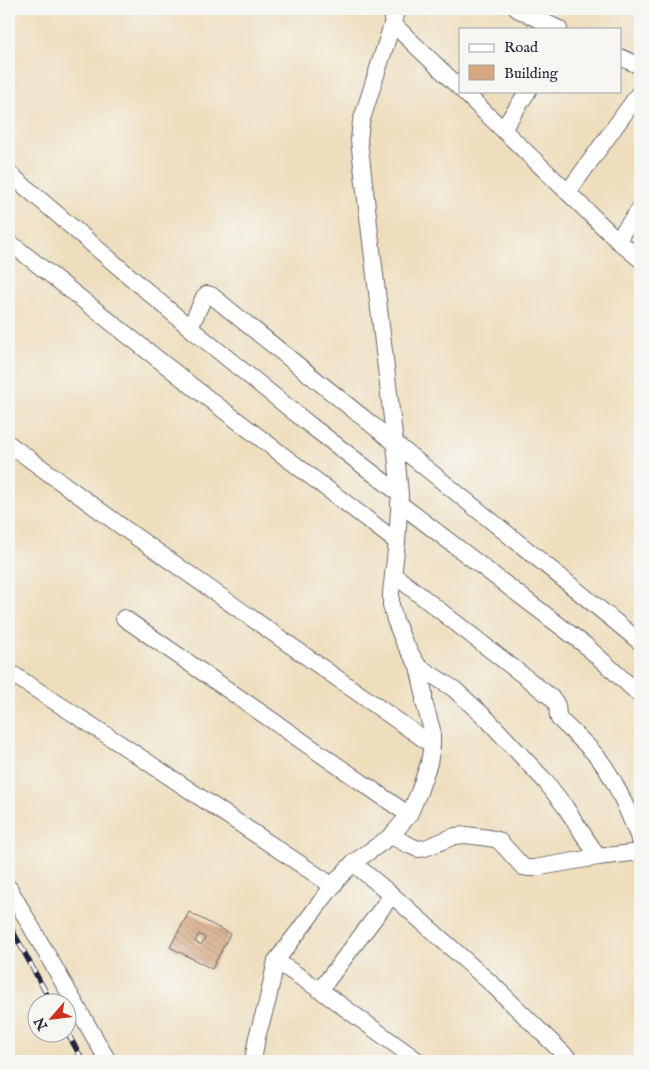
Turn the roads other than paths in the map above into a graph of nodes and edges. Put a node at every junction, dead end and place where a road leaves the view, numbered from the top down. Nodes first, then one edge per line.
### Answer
1 (516, 9) edge
2 (395, 16) edge
3 (557, 28) edge
4 (622, 58) edge
5 (640, 66) edge
6 (459, 87) edge
7 (464, 92) edge
8 (527, 92) edge
9 (640, 92) edge
10 (503, 129) junction
11 (9, 173) edge
12 (568, 192) junction
13 (640, 209) edge
14 (617, 240) junction
15 (9, 242) edge
16 (640, 259) edge
17 (190, 328) junction
18 (9, 444) edge
19 (395, 444) junction
20 (400, 498) junction
21 (397, 542) junction
22 (393, 574) junction
23 (124, 618) dead end
24 (640, 642) edge
25 (418, 666) junction
26 (9, 672) edge
27 (640, 694) edge
28 (432, 745) junction
29 (408, 815) junction
30 (391, 836) junction
31 (640, 840) edge
32 (640, 852) edge
33 (598, 857) junction
34 (353, 863) junction
35 (333, 886) junction
36 (9, 888) edge
37 (392, 895) junction
38 (276, 962) junction
39 (320, 990) junction
40 (108, 1061) edge
41 (253, 1061) edge
42 (418, 1061) edge
43 (571, 1061) edge

1 - 3 street
2 - 6 street
2 - 19 street
4 - 5 street
7 - 10 street
8 - 10 street
9 - 12 street
10 - 12 street
11 - 17 street
12 - 14 street
13 - 14 street
14 - 16 street
15 - 21 street
17 - 19 street
17 - 20 street
18 - 28 street
19 - 20 street
19 - 24 street
20 - 21 street
20 - 27 street
21 - 22 street
22 - 25 street
22 - 31 street
23 - 29 street
25 - 28 street
25 - 33 street
26 - 35 street
28 - 29 street
29 - 30 street
30 - 33 street
30 - 34 street
32 - 33 street
34 - 35 street
34 - 37 street
35 - 38 street
36 - 40 street
37 - 39 street
37 - 43 street
38 - 39 street
38 - 41 street
39 - 42 street

